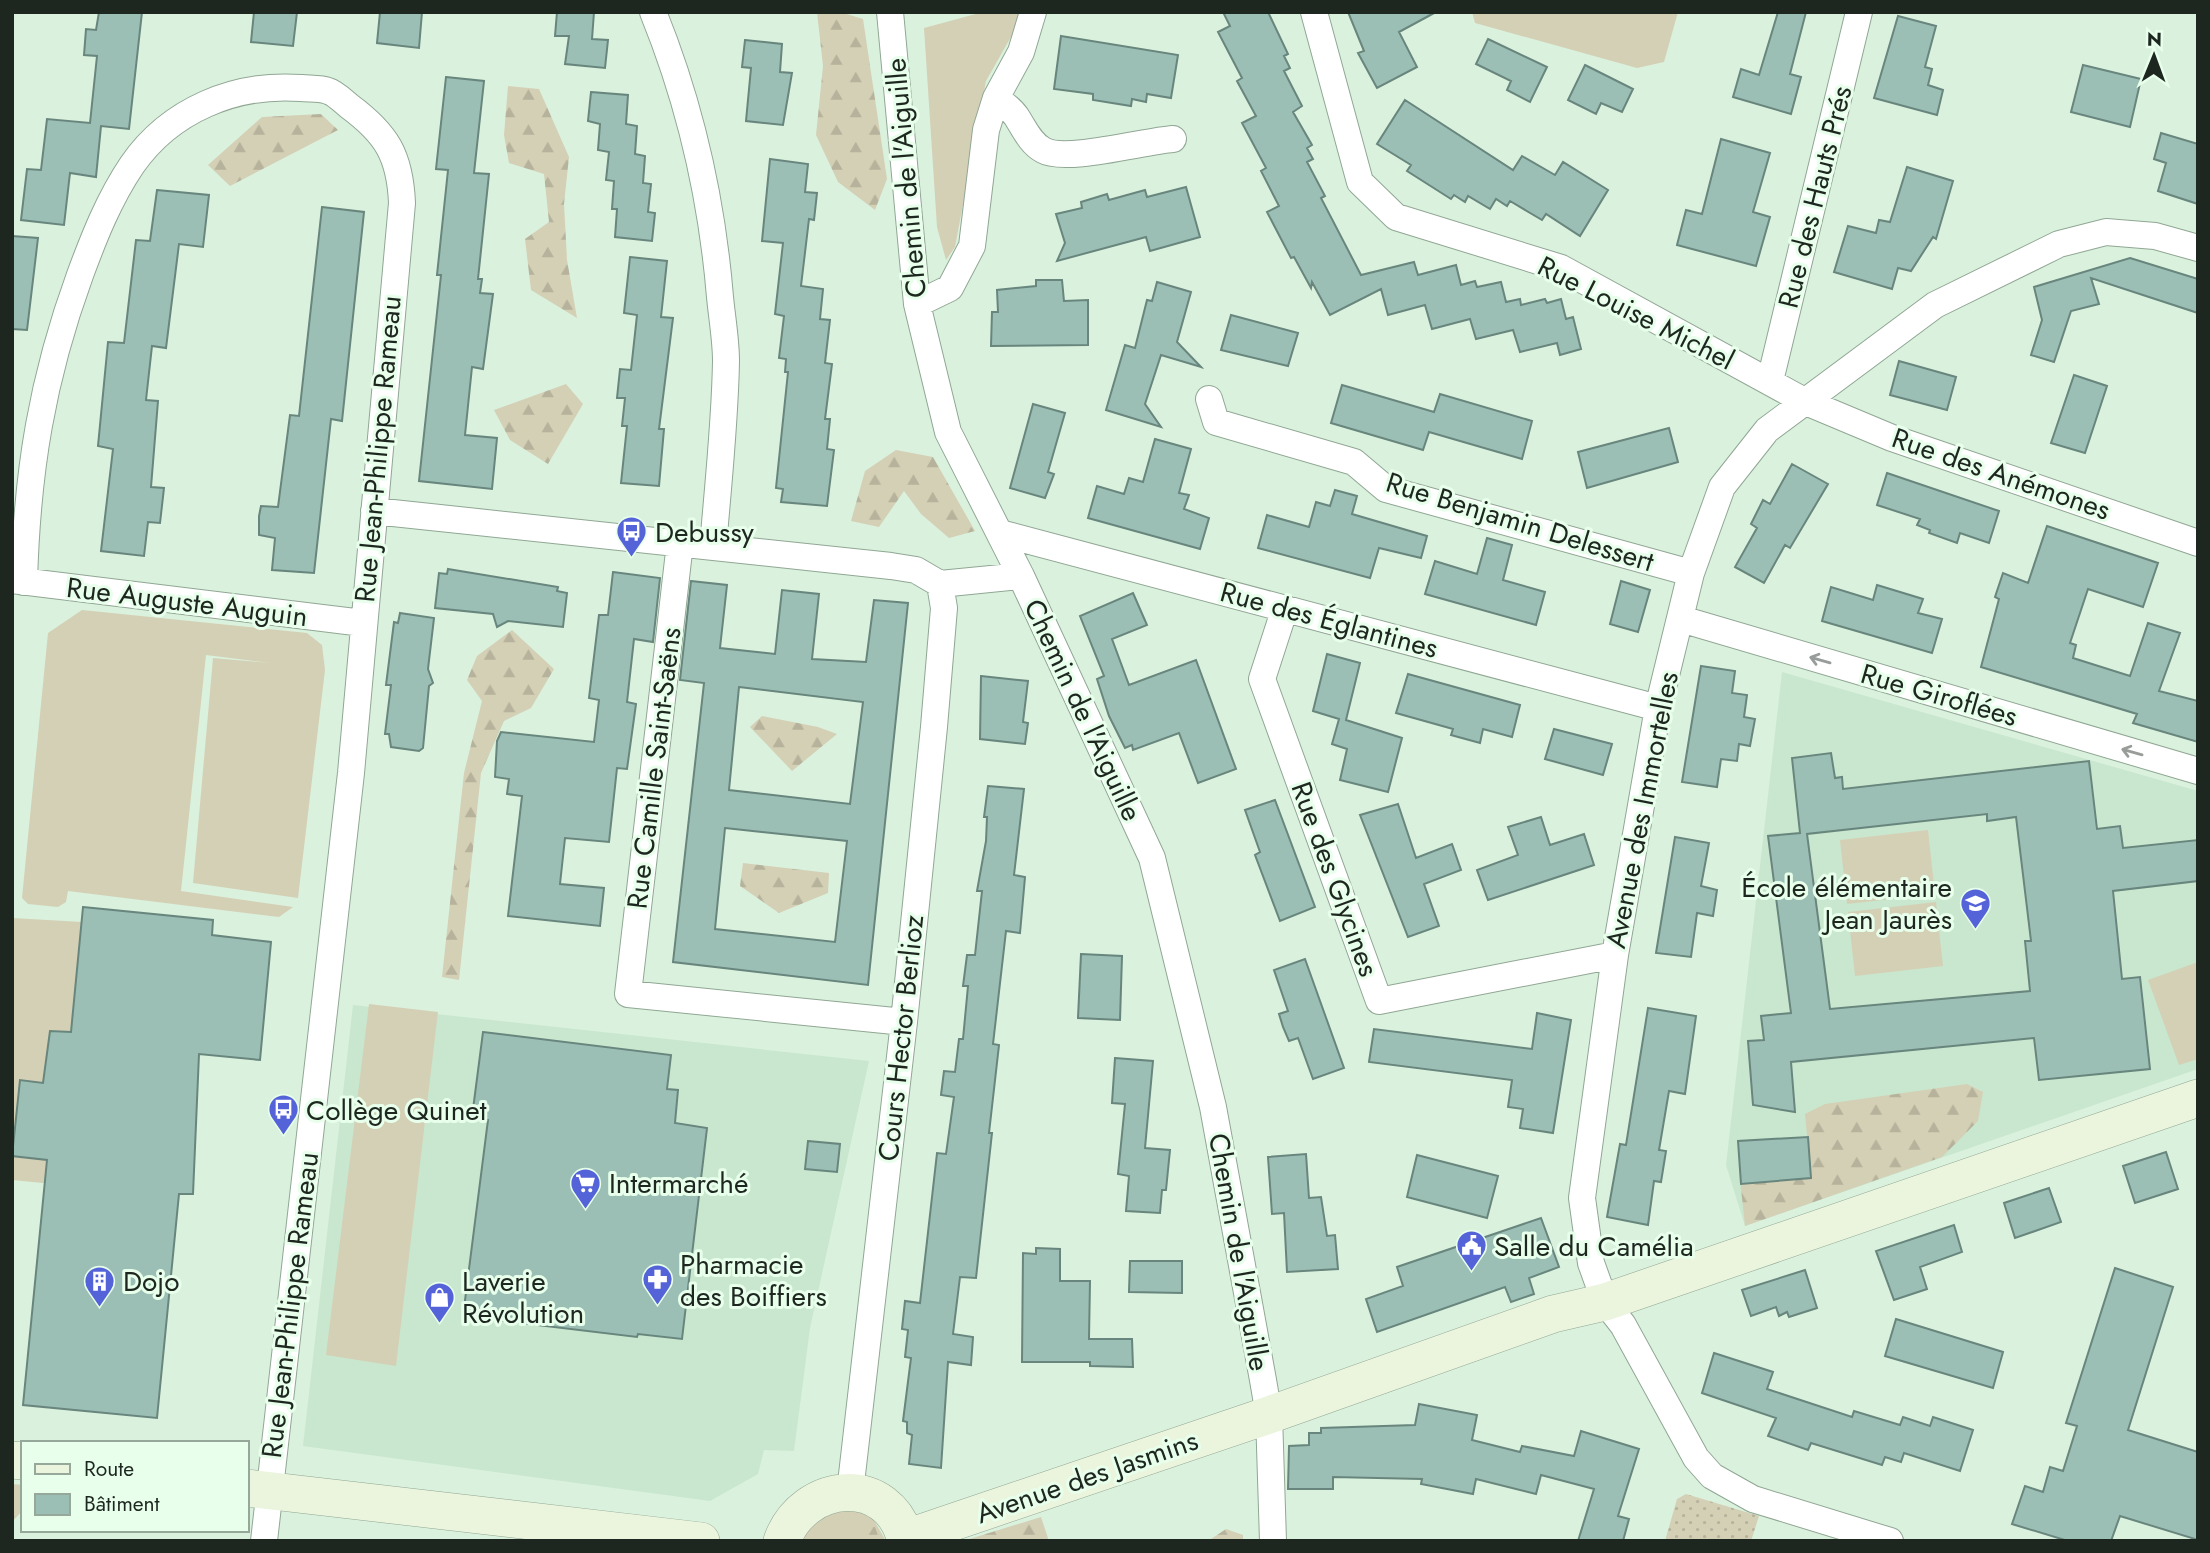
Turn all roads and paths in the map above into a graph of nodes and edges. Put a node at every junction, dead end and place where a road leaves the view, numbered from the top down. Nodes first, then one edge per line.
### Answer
1 (653, 12) edge
2 (890, 12) edge
3 (1032, 12) edge
4 (1314, 12) edge
5 (1859, 12) edge
6 (996, 97) junction
7 (1173, 139) dead end
8 (2198, 248) edge
9 (917, 304) junction
10 (1770, 381) junction
11 (1209, 399) dead end
12 (1806, 402) junction
13 (373, 511) junction
14 (1000, 533) junction
15 (2198, 542) edge
16 (680, 543) junction
17 (713, 547) junction
18 (1690, 573) junction
19 (1021, 576) junction
20 (18, 581) edge
21 (940, 584) junction
22 (1285, 608) junction
23 (1681, 619) junction
24 (363, 623) junction
25 (1658, 708) junction
26 (2198, 771) edge
27 (1615, 955) junction
28 (904, 1022) junction
29 (2198, 1098) edge
30 (1605, 1302) junction
31 (1269, 1415) junction
32 (258, 1490) edge
33 (850, 1492) junction
34 (906, 1539) edge
35 (1880, 1539) edge
36 (264, 1541) edge
37 (701, 1541) edge
38 (782, 1541) edge
39 (1273, 1541) edge

1 - 17 street
2 - 9 street, Chemin de l'Aiguille
3 - 6 street
4 - 10 street, Rue Louise Michel
5 - 10 street, Rue des Hauts Prés
6 - 7 street
6 - 9 street
8 - 12 street, Avenue des Immortelles
9 - 14 street, Chemin de l'Aiguille
10 - 12 street, Rue Louise Michel
11 - 18 street, Rue Benjamin Delessert
12 - 15 street, Rue des Anémones
12 - 18 street, Avenue des Immortelles
13 - 16 street
13 - 20 street, Rue Jean-Philippe Rameau
13 - 24 street, Rue Jean-Philippe Rameau
14 - 19 street, Chemin de l'Aiguille
14 - 22 street, Rue des Églantines
16 - 17 street
16 - 28 street, Rue Camille Saint-Saëns
17 - 21 street
18 - 23 street, Avenue des Immortelles
19 - 21 street
19 - 31 street, Chemin de l'Aiguille
20 - 24 street, Rue Auguste Auguin
21 - 28 street, Cours Hector Berlioz
22 - 25 street, Rue des Églantines
22 - 27 street, Rue des Glycines
23 - 25 street, Avenue des Immortelles
26 -> 23 street, Rue Giroflées
24 - 32 street, Rue Jean-Philippe Rameau
25 - 27 street, Avenue des Immortelles
27 - 30 street, Avenue des Immortelles
28 - 33 street, Cours Hector Berlioz
29 - 30 street, Avenue des Jasmins
30 - 31 street, Avenue des Jasmins
30 - 35 street, Avenue des Immortelles
31 - 34 street, Avenue des Jasmins
31 - 39 street, Chemin de l'Aiguille
32 - 36 street, Rue Jean-Philippe Rameau
32 - 37 street
33 - 34 street
33 - 38 street

